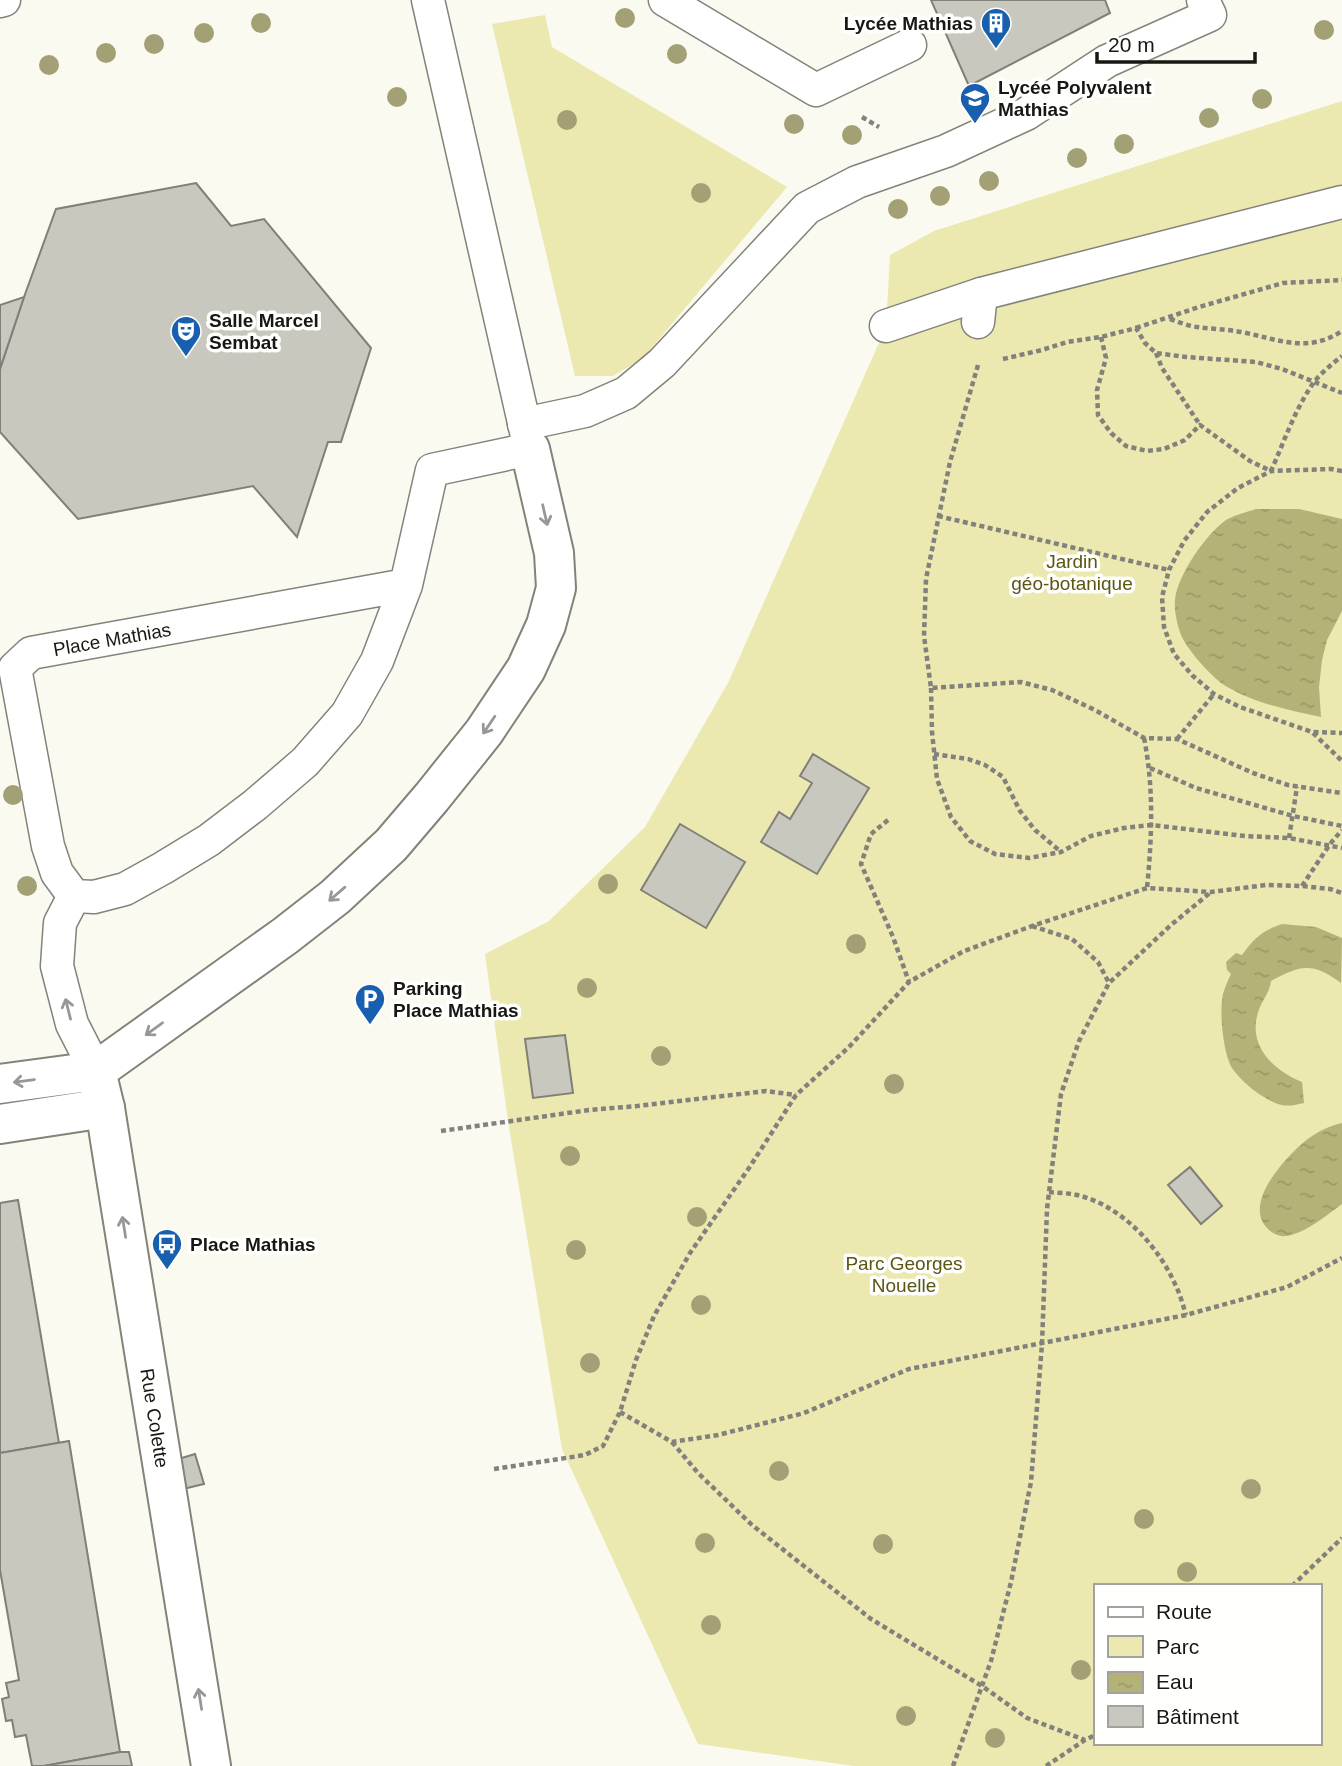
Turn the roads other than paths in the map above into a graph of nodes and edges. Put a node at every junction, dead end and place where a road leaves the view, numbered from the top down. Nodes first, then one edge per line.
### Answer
1 (428, 0) edge
2 (665, 0) edge
3 (1203, 0) edge
4 (910, 45) dead end
5 (1342, 202) edge
6 (886, 327) dead end
7 (527, 436) junction
8 (406, 585) junction
9 (74, 895) junction
10 (96, 1071) junction
11 (0, 1084) edge
12 (105, 1108) junction
13 (0, 1124) edge
14 (211, 1766) edge

1 - 7 lane
2 - 4 lane
3 - 7 lane
5 - 6 lane
7 - 8 lane
7 -> 10 main road
8 - 9 lane
8 - 9 lane, Place Mathias
10 -> 9 lane
10 -> 11 main road
10 - 12 main road, Rue Colette
12 - 13 main road
14 -> 12 main road, Rue Colette

